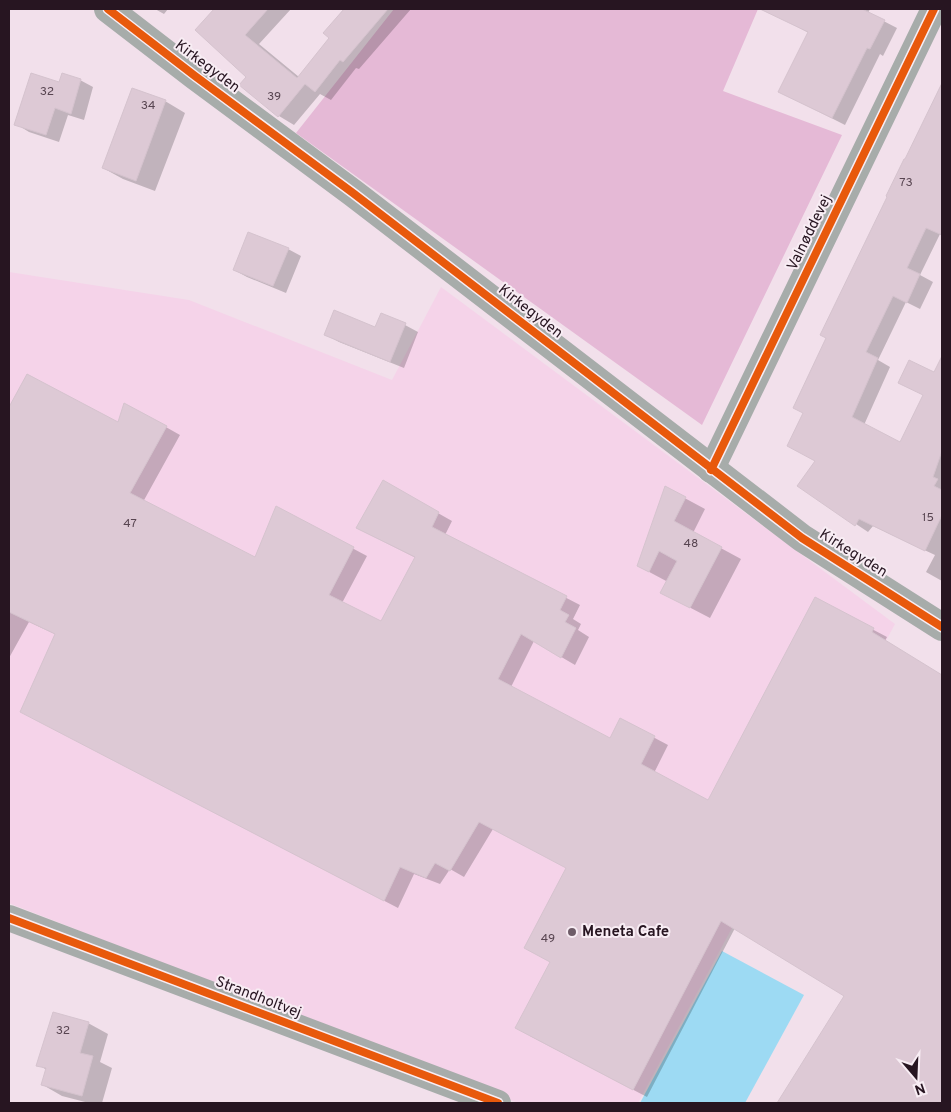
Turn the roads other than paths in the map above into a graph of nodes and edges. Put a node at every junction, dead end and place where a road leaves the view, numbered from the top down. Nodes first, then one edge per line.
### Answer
1 (108, 9) edge
2 (934, 9) edge
3 (711, 470) junction
4 (942, 627) edge
5 (9, 918) edge
6 (498, 1103) edge

1 - 3 street, Kirkegyden
2 - 3 street, Valnøddevej
3 - 4 street, Kirkegyden
5 - 6 street, Strandholtvej

